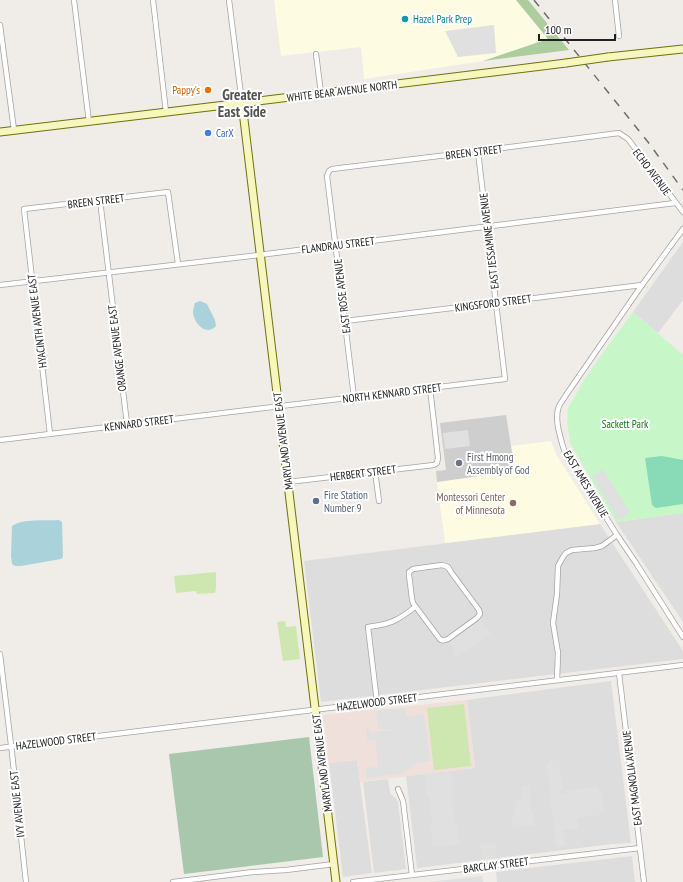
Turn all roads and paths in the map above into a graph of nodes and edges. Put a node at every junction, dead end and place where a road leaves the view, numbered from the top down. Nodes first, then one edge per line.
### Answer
1 (74, 0) edge
2 (153, 0) edge
3 (229, 0) edge
4 (615, 0) edge
5 (0, 25) edge
6 (620, 36) dead end
7 (683, 49) edge
8 (316, 54) dead end
9 (321, 93) junction
10 (242, 103) junction
11 (166, 112) junction
12 (89, 122) junction
13 (14, 130) junction
14 (0, 132) edge
15 (619, 134) joint
16 (478, 152) junction
17 (328, 171) joint
18 (100, 200) junction
19 (675, 203) junction
20 (24, 209) joint
21 (683, 212) edge
22 (487, 226) junction
23 (683, 229) edge
24 (336, 245) junction
25 (260, 255) junction
26 (178, 264) junction
27 (108, 272) junction
28 (32, 281) junction
29 (0, 285) edge
30 (642, 285) junction
31 (496, 302) junction
32 (345, 321) junction
33 (505, 379) joint
34 (430, 388) junction
35 (354, 397) junction
36 (279, 406) junction
37 (127, 424) junction
38 (50, 434) junction
39 (0, 440) edge
40 (375, 471) junction
41 (288, 482) junction
42 (379, 502) dead end
43 (617, 535) junction
44 (415, 607) junction
45 (683, 637) edge
46 (0, 654) edge
47 (683, 665) edge
48 (619, 673) junction
49 (557, 680) junction
50 (377, 702) junction
51 (316, 709) junction
52 (11, 747) junction
53 (0, 748) edge
54 (398, 789) dead end
55 (640, 848) junction
56 (334, 864) junction
57 (412, 875) junction
58 (26, 882) edge
59 (173, 882) edge
60 (336, 882) edge
61 (353, 882) edge
62 (644, 882) edge

1 - 12 street
2 - 11 street
3 - 10 street, MARYLAND AVENUE EAST
4 - 6 street
5 - 13 street
7 - 9 main road, WHITE BEAR AVENUE NORTH, bridge
8 - 9 street
9 - 10 main road, WHITE BEAR AVENUE NORTH
10 - 11 main road, WHITE BEAR AVENUE NORTH
10 - 25 main road, MARYLAND AVENUE EAST
11 - 12 main road, WHITE BEAR AVENUE NORTH
12 - 13 main road, WHITE BEAR AVENUE NORTH
13 - 14 main road, WHITE BEAR AVENUE NORTH
15 - 16 street, BREEN STREET
15 - 19 street, ECHO AVENUE
16 - 17 street, BREEN STREET
16 - 22 street, EAST JESSAMINE AVENUE
17 - 24 street, EAST ROSE AVENUE
18 - 20 street, BREEN STREET
18 - 26 street, BREEN STREET
18 - 27 street, ORANGE AVENUE EAST
19 - 21 street, ECHO AVENUE
19 - 22 street, FLANDRAU STREET
20 - 28 street, HYACINTH AVENUE EAST
22 - 24 street, FLANDRAU STREET
22 - 31 street, EAST JESSAMINE AVENUE
23 - 30 street, EAST AMES AVENUE
24 - 25 street, FLANDRAU STREET
24 - 32 street, EAST ROSE AVENUE
25 - 26 street, FLANDRAU STREET
25 - 36 main road, MARYLAND AVENUE EAST
26 - 27 street, FLANDRAU STREET
27 - 28 street, FLANDRAU STREET
27 - 37 street, ORANGE AVENUE EAST
28 - 29 street, FLANDRAU STREET
28 - 38 street, HYACINTH AVENUE EAST
30 - 31 street, KINGSFORD STREET
30 - 43 street, EAST AMES AVENUE
31 - 32 street, KINGSFORD STREET
31 - 33 street, EAST JESSAMINE AVENUE
32 - 35 street, EAST ROSE AVENUE
33 - 34 street, NORTH KENNARD STREET
34 - 35 street, NORTH KENNARD STREET
34 - 40 street, HERBERT STREET
35 - 36 street, NORTH KENNARD STREET
36 - 37 street, KENNARD STREET
36 - 41 main road, MARYLAND AVENUE EAST
37 - 38 street, KENNARD STREET
38 - 39 street, KENNARD STREET
40 - 41 street, HERBERT STREET
40 - 42 street
41 - 51 main road, MARYLAND AVENUE EAST
43 - 45 street, EAST AMES AVENUE
43 - 49 street
44 - 44 street
44 - 50 street
46 - 52 street, IVY AVENUE EAST
47 - 48 street, HAZELWOOD STREET
48 - 49 street, HAZELWOOD STREET
48 - 55 street, EAST MAGNOLIA AVENUE
49 - 50 street, HAZELWOOD STREET
50 - 51 street, HAZELWOOD STREET
51 - 52 street, HAZELWOOD STREET
51 - 56 main road, MARYLAND AVENUE EAST
52 - 53 street, HAZELWOOD STREET
52 - 58 street, IVY AVENUE EAST
54 - 57 street
55 - 57 street, BARCLAY STREET
55 - 62 street, EAST MAGNOLIA AVENUE
56 - 59 street
56 - 60 main road, MARYLAND AVENUE EAST
57 - 61 street, BARCLAY STREET

